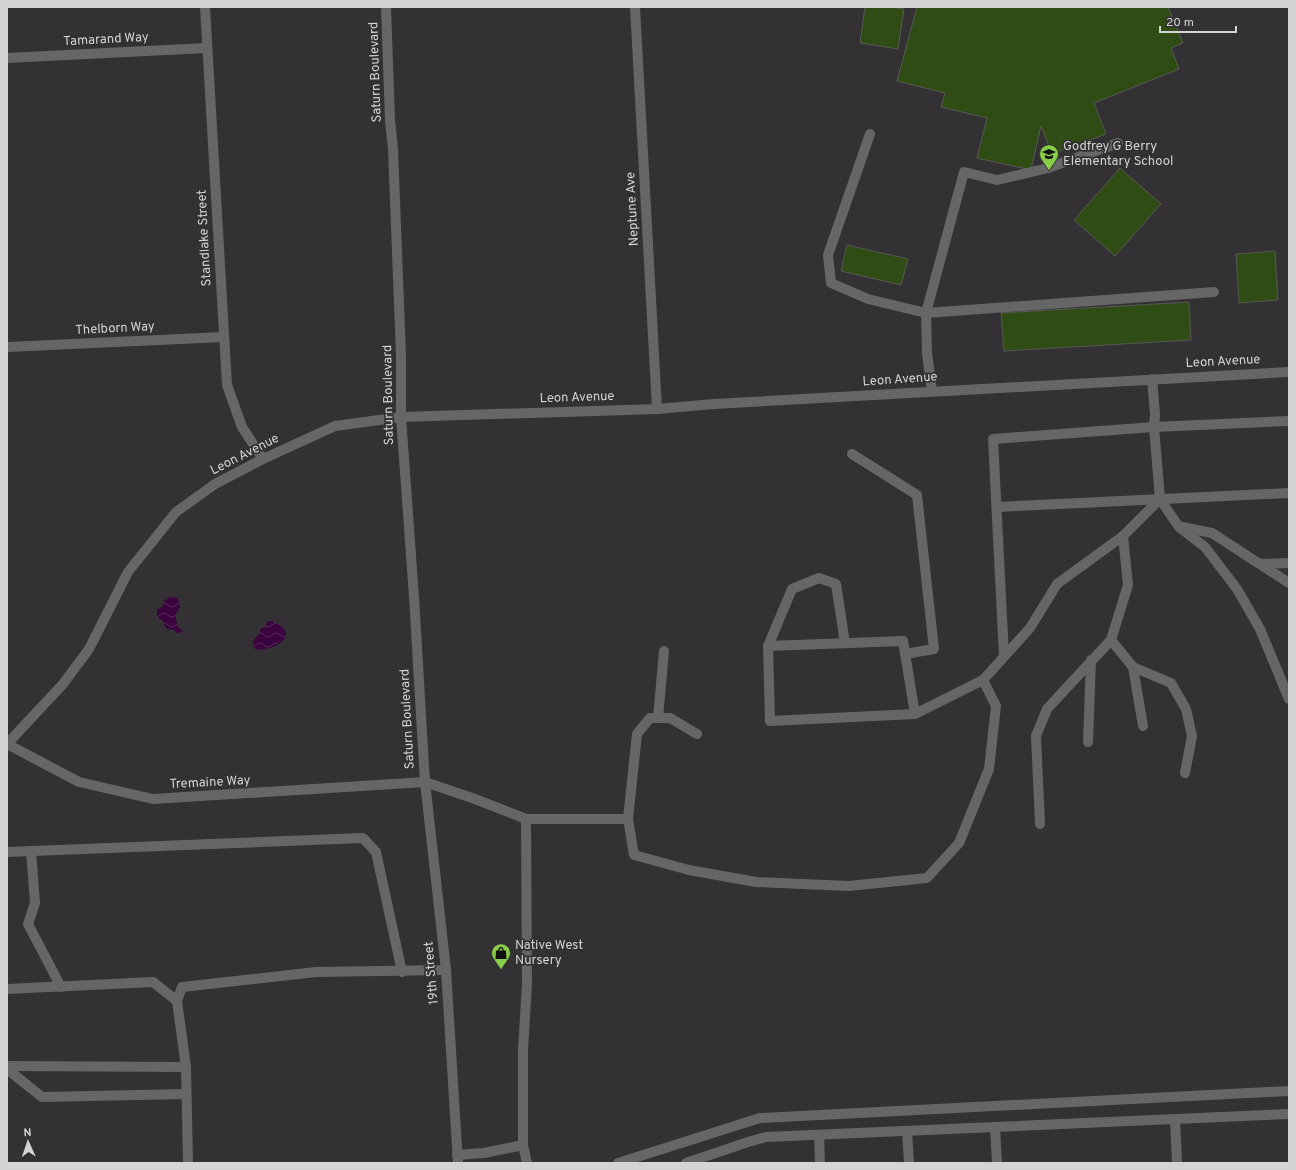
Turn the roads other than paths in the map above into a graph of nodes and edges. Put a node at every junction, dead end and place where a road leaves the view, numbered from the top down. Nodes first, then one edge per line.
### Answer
1 (205, 7) edge
2 (386, 7) edge
3 (635, 7) edge
4 (206, 48) junction
5 (7, 58) edge
6 (870, 134) dead end
7 (1118, 143) dead end
8 (1214, 292) dead end
9 (926, 313) junction
10 (224, 337) junction
11 (7, 347) edge
12 (1289, 372) edge
13 (1152, 379) junction
14 (932, 391) junction
15 (657, 409) junction
16 (401, 417) junction
17 (1289, 421) edge
18 (1154, 427) junction
19 (852, 454) dead end
20 (263, 459) junction
21 (1289, 493) edge
22 (1160, 499) junction
23 (997, 507) junction
24 (1179, 526) junction
25 (1123, 536) junction
26 (1289, 563) edge
27 (1261, 564) junction
28 (1289, 583) edge
29 (1111, 640) junction
30 (845, 643) junction
31 (768, 646) junction
32 (664, 651) dead end
33 (906, 654) junction
34 (1004, 656) junction
35 (1091, 660) junction
36 (1133, 668) junction
37 (983, 680) junction
38 (1289, 699) edge
39 (915, 714) junction
40 (658, 718) junction
41 (1143, 726) dead end
42 (697, 734) dead end
43 (1088, 742) dead end
44 (7, 744) edge
45 (1185, 773) dead end
46 (425, 782) junction
47 (526, 819) junction
48 (628, 819) junction
49 (1040, 824) dead end
50 (31, 851) junction
51 (7, 852) edge
52 (446, 970) junction
53 (402, 972) junction
54 (61, 987) junction
55 (7, 989) edge
56 (177, 1001) junction
57 (7, 1066) edge
58 (186, 1067) junction
59 (7, 1070) edge
60 (1289, 1091) edge
61 (186, 1094) junction
62 (1289, 1114) edge
63 (1175, 1119) junction
64 (995, 1127) junction
65 (907, 1131) junction
66 (819, 1135) junction
67 (523, 1145) junction
68 (457, 1159) edge
69 (188, 1163) edge
70 (526, 1163) edge
71 (618, 1163) edge
72 (686, 1163) edge
73 (820, 1163) edge
74 (909, 1163) edge
75 (997, 1163) edge
76 (1177, 1163) edge

1 - 4 street, Standlake Street
2 - 16 street, Saturn Boulevard
3 - 15 street, Neptune Ave
4 - 5 street, Tamarand Way
4 - 10 street, Standlake Street
6 - 9 street
7 - 9 street
8 - 9 street
9 - 14 street
10 - 11 street, Thelborn Way
10 - 20 street, Standlake Street
12 - 13 street, Leon Avenue
13 - 14 street, Leon Avenue
13 - 18 street
14 - 15 street, Leon Avenue
15 - 16 street, Leon Avenue
16 - 20 street, Leon Avenue
16 - 46 street, Saturn Boulevard
17 - 18 street
18 - 22 street
18 - 23 street
19 - 33 street
20 - 44 street, Leon Avenue
21 - 22 street
22 - 23 street
22 - 24 street
22 - 25 street
23 - 34 street
24 - 27 street
24 - 38 street
25 - 29 street
25 - 34 street
26 - 27 street
27 - 28 street
29 - 35 street
29 - 36 street
30 - 31 street
30 - 31 street
30 - 33 street
31 - 39 street
32 - 40 street
33 - 39 street
34 - 37 street
35 - 43 street
35 - 49 street
36 - 41 street
36 - 45 street
37 - 39 street
37 - 48 street
40 - 42 street
40 - 48 street
44 - 46 street, Tremaine Way
46 - 47 street
46 - 52 street, 19th Street
47 - 48 street
47 - 67 street
50 - 51 street
50 - 53 street
50 - 54 street
52 - 53 street
52 - 68 street, 19th Street
53 - 56 street
54 - 55 street
54 - 56 street
56 - 58 street
57 - 58 street
58 - 61 street
59 - 61 street
60 - 71 street
61 - 69 street
62 - 63 street
63 - 64 street
63 - 76 street
64 - 65 street
64 - 75 street
65 - 66 street
65 - 74 street
66 - 72 street
66 - 73 street
67 - 68 street
67 - 70 street

